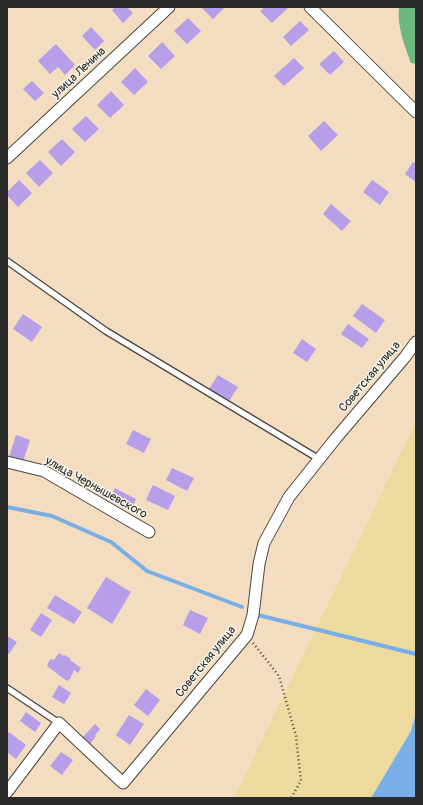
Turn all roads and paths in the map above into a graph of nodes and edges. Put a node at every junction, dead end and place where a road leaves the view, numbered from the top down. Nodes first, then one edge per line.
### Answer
1 (169, 7) edge
2 (310, 7) edge
3 (416, 112) edge
4 (7, 158) edge
5 (7, 261) edge
6 (416, 342) edge
7 (319, 460) junction
8 (7, 462) edge
9 (149, 532) dead end
10 (247, 634) junction
11 (7, 688) edge
12 (60, 723) junction
13 (7, 792) edge
14 (291, 798) edge

1 - 4 street, улица Ленина
2 - 3 street
5 - 7 lane
6 - 7 street, Советская улица
7 - 10 street, Советская улица
8 - 9 street, улица Чернышевского
10 - 12 street, Советская улица
10 - 14 path
11 - 12 lane
12 - 13 street

